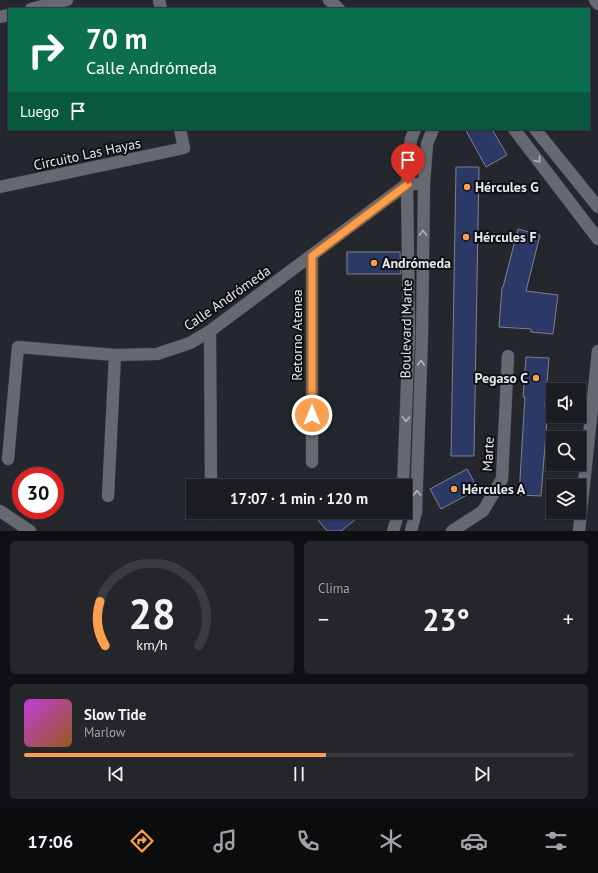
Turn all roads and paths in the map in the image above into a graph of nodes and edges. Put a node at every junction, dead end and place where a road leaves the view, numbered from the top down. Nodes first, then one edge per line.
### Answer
1 (67, 0) edge
2 (329, 0) edge
3 (596, 0) edge
4 (598, 4) edge
5 (35, 8) edge
6 (338, 8) edge
7 (180, 130) edge
8 (415, 130) edge
9 (433, 130) edge
10 (515, 130) edge
11 (536, 130) edge
12 (408, 184) junction
13 (424, 184) junction
14 (0, 187) edge
15 (598, 208) edge
16 (598, 239) edge
17 (312, 256) junction
18 (210, 331) junction
19 (598, 351) edge
20 (115, 355) junction
21 (508, 356) dead end
22 (8, 459) dead end
23 (312, 462) dead end
24 (211, 479) edge
25 (403, 479) edge
26 (108, 496) dead end
27 (0, 510) edge
28 (397, 519) edge
29 (30, 531) edge
30 (394, 531) edge
31 (411, 531) edge
32 (452, 531) edge
33 (579, 531) edge

1 - 5 street
2 - 6 street
3 - 4 street
7 - 14 street, Circuito Las Hayas
8 - 12 street, Boulevard Marte
9 - 13 street, Boulevard Marte
10 -> 16 street
11 - 15 street
12 - 13 street
12 - 17 street, Calle Andrómeda
12 -> 25 street, Boulevard Marte
31 -> 13 street, Boulevard Marte
17 - 18 street, Calle Andrómeda
17 - 23 street, Retorno Atenea
18 - 20 street, Calle Andrómeda
18 - 24 street
19 - 33 street
20 - 22 street, Calle Andrómeda
20 - 26 street
21 - 32 street, Marte
27 - 29 street
28 - 30 street

